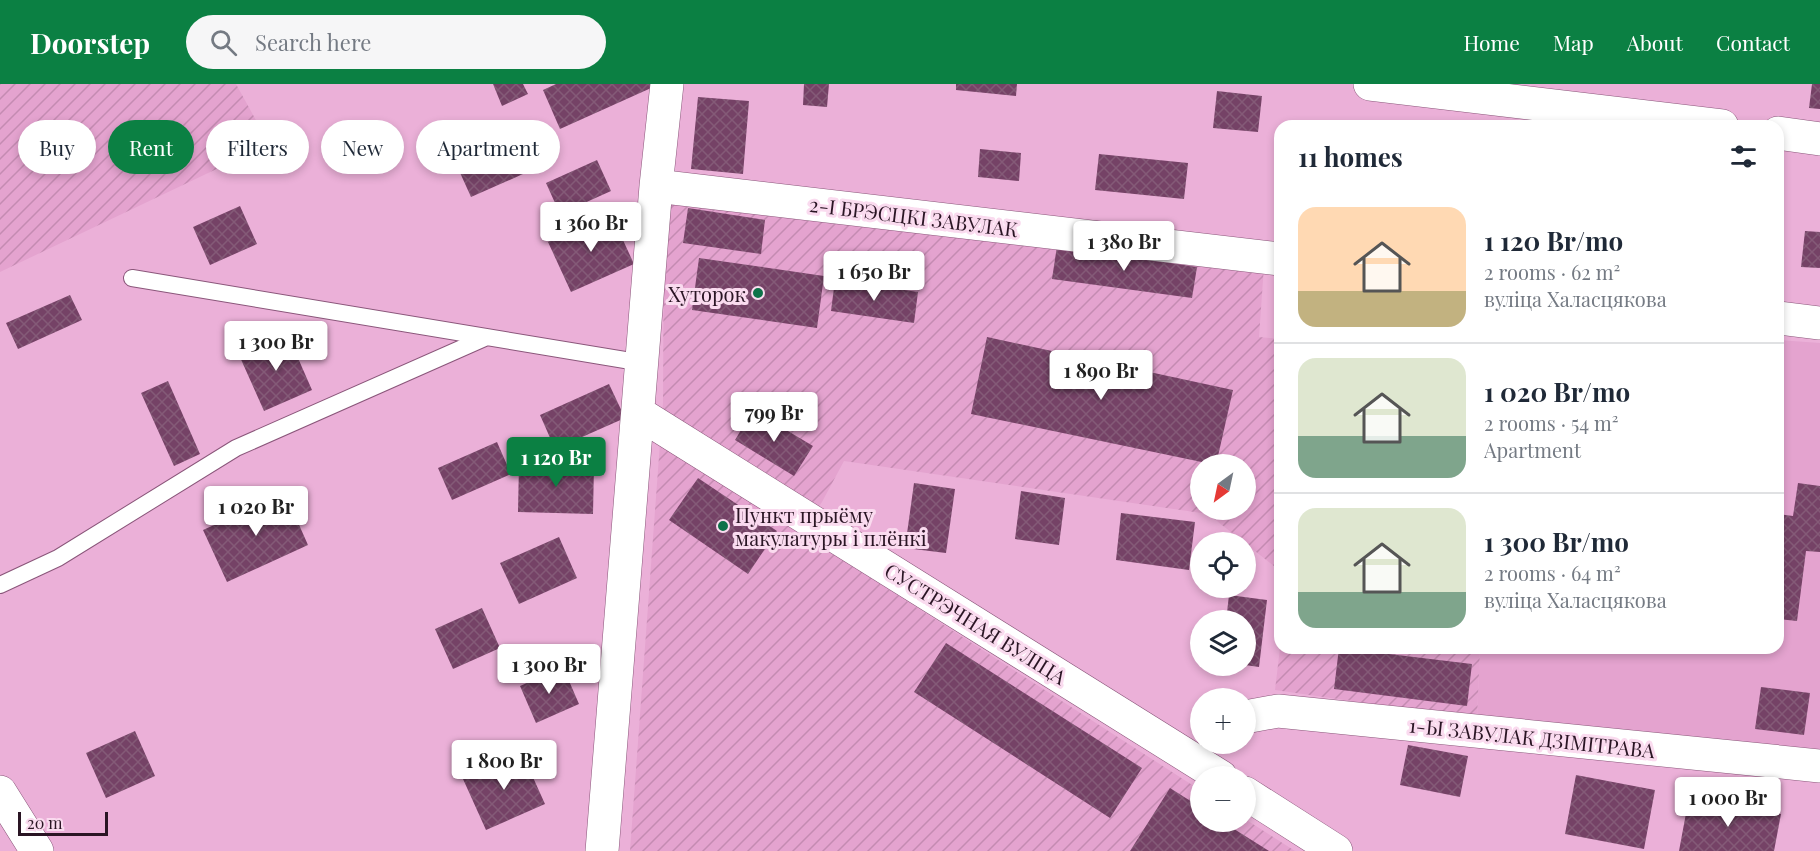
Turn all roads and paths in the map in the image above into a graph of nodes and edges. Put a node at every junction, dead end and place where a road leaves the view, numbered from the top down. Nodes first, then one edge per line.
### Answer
1 (667, 84) edge
2 (1370, 84) edge
3 (1672, 120) edge
4 (1784, 134) edge
5 (1820, 139) edge
6 (656, 186) junction
7 (1274, 258) edge
8 (132, 278) dead end
9 (1784, 319) edge
10 (1820, 323) edge
11 (487, 337) junction
12 (643, 363) junction
13 (640, 414) junction
14 (0, 585) edge
15 (1256, 715) edge
16 (1190, 744) edge
17 (1200, 754) edge
18 (1211, 766) edge
19 (1820, 766) edge
20 (0, 792) edge
21 (1256, 800) edge
22 (37, 851) edge
23 (602, 851) edge
24 (1336, 851) edge

1 - 6 street
2 - 3 street
4 - 5 street
6 - 7 street, 2-І БРЭСЦКІ ЗАВУЛАК
6 - 12 street
8 - 11 lane
9 - 10 street
11 - 12 lane
11 - 14 lane
12 - 13 street
13 - 16 street, СУСТРЭЧНАЯ ВУЛІЦА
13 - 23 street
15 - 19 street, 1-Ы ЗАВУЛАК ДЗІМІТРАВА
17 - 18 street, СУСТРЭЧНАЯ ВУЛІЦА
20 - 22 street
21 - 24 street

